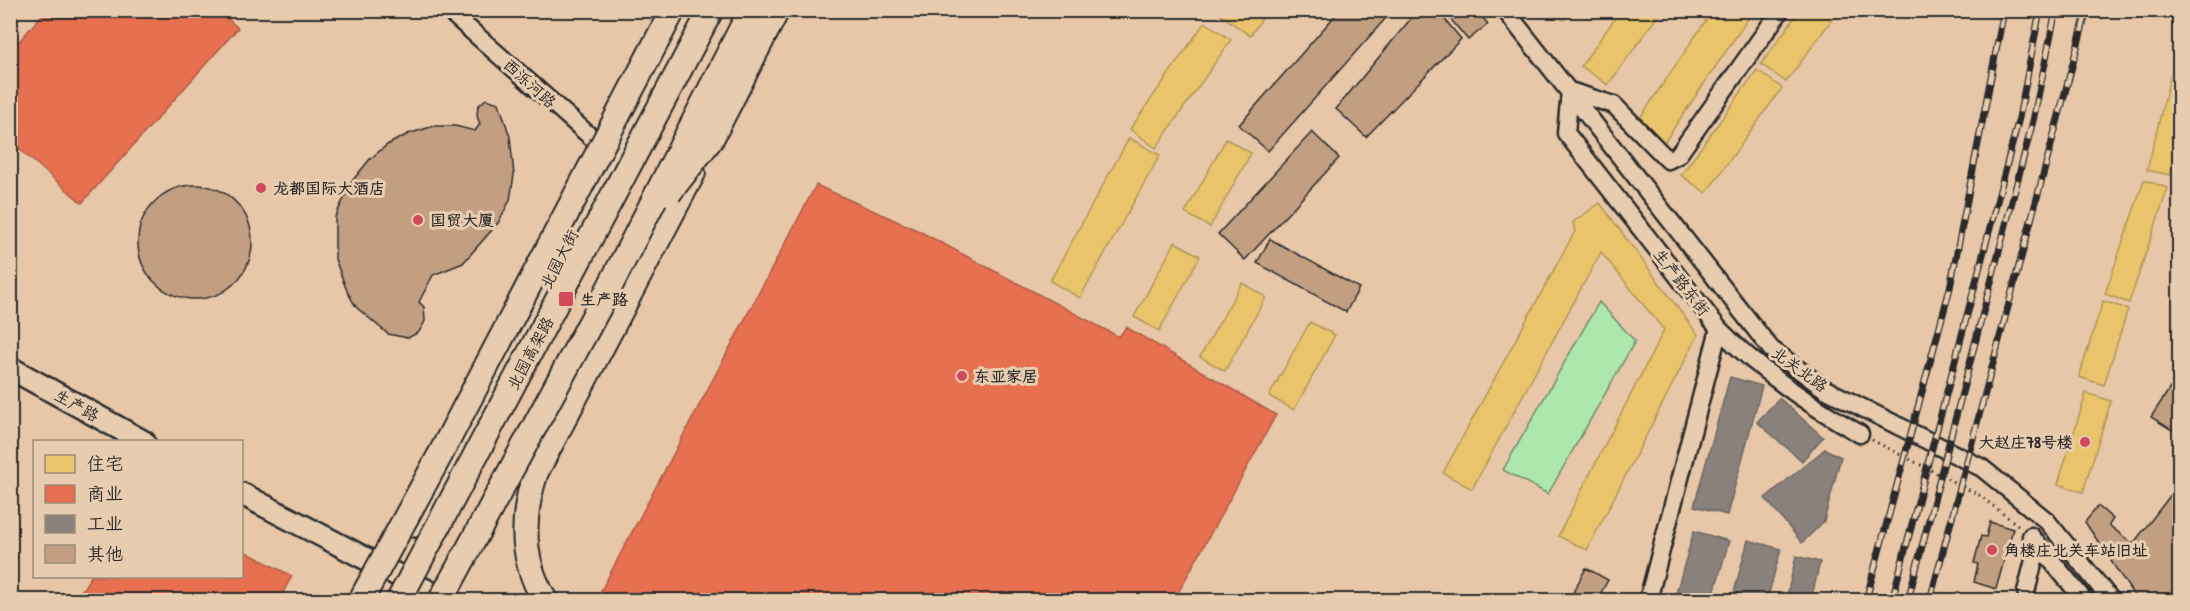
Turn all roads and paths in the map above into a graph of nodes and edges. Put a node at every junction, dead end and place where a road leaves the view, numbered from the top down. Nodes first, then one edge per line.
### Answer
1 (448, 10) edge
2 (673, 10) edge
3 (690, 10) edge
4 (711, 10) edge
5 (751, 10) edge
6 (761, 10) edge
7 (772, 10) edge
8 (777, 10) edge
9 (1505, 10) edge
10 (1781, 10) edge
11 (761, 44) junction
12 (1570, 91) junction
13 (615, 122) junction
14 (711, 139) junction
15 (611, 155) junction
16 (564, 289) junction
17 (606, 294) junction
18 (1719, 329) junction
19 (10, 368) edge
20 (1860, 434) joint
21 (142, 440) edge
22 (243, 495) edge
23 (2034, 540) junction
24 (389, 572) junction
25 (2026, 592) dead end
26 (361, 600) edge
27 (374, 600) edge
28 (399, 600) edge
29 (443, 600) edge
30 (454, 600) edge
31 (545, 600) edge
32 (1648, 600) edge
33 (2084, 600) edge
34 (2111, 600) edge

1 - 15 street, 西泺河路
2 - 13 highway, bridge
3 - 15 main road, 北园大街
4 - 16 highway, 北园高架路, bridge
5 - 17 highway, bridge
6 - 30 main road
7 - 11 highway, bridge
8 - 11 highway, bridge
9 - 12 street, 北关北路
10 - 12 street
11 - 14 highway, bridge
12 - 18 street, 生产路东街
12 - 34 street, 北关北路
13 - 16 highway, bridge
13 - 26 highway, bridge
14 - 17 highway, bridge
14 - 31 highway, bridge
15 - 24 main road, 北园大街
16 - 28 highway, 北园高架路, bridge
17 - 29 highway, bridge
18 - 20 street
18 - 32 street, 生产路东街
19 - 21 main road, 生产路
20 - 23 path
22 - 24 main road
23 - 25 street
23 - 33 street
24 - 27 main road, 北园大街
24 - 29 main road

